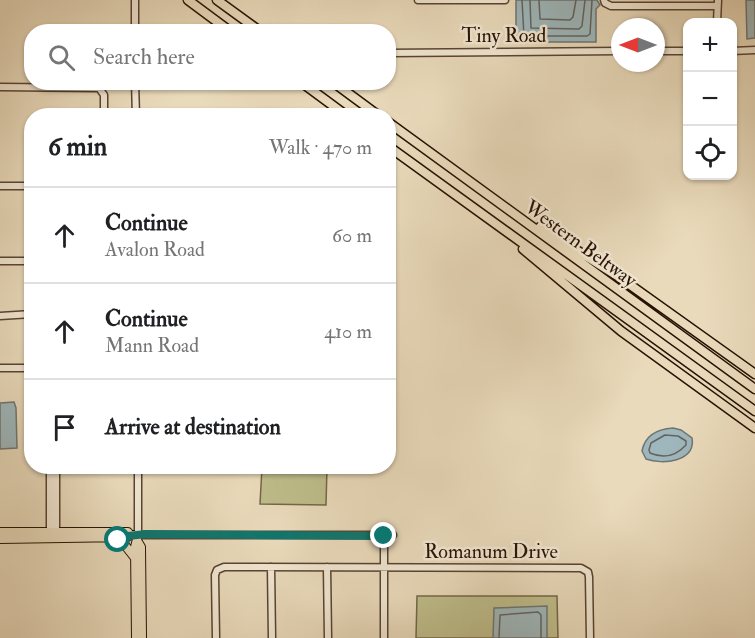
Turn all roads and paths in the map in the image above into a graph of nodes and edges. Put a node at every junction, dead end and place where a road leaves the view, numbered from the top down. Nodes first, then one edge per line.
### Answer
1 (135, 0) edge
2 (188, 0) edge
3 (218, 0) edge
4 (418, 0) edge
5 (505, 0) edge
6 (604, 0) edge
7 (717, 3) edge
8 (135, 24) edge
9 (220, 24) edge
10 (250, 24) edge
11 (611, 51) edge
12 (665, 51) edge
13 (683, 51) edge
14 (737, 51) edge
15 (755, 51) edge
16 (396, 53) edge
17 (0, 87) edge
18 (24, 87) edge
19 (101, 90) edge
20 (135, 90) edge
21 (313, 90) edge
22 (344, 90) edge
23 (104, 108) edge
24 (136, 108) edge
25 (336, 108) edge
26 (368, 108) edge
27 (396, 128) edge
28 (396, 152) edge
29 (0, 186) edge
30 (24, 186) edge
31 (490, 196) junction
32 (484, 216) junction
33 (0, 261) edge
34 (24, 261) edge
35 (24, 314) edge
36 (0, 316) edge
37 (0, 368) edge
38 (24, 368) edge
39 (755, 374) edge
40 (755, 390) edge
41 (755, 411) edge
42 (755, 428) edge
43 (51, 474) edge
44 (55, 474) edge
45 (138, 474) edge
46 (53, 500) junction
47 (0, 532) edge
48 (53, 535) junction
49 (393, 535) dead end
50 (384, 536) junction
51 (136, 537) junction
52 (110, 538) junction
53 (0, 539) edge
54 (135, 558) junction
55 (271, 567) junction
56 (327, 567) junction
57 (384, 567) junction
58 (136, 638) edge
59 (142, 638) edge
60 (216, 638) edge
61 (272, 638) edge
62 (328, 638) edge
63 (384, 638) edge
64 (590, 638) edge

1 - 8 street
2 - 9 highway
3 - 10 highway
4 - 5 street
6 - 7 street
11 - 16 street, Tiny Road
12 - 13 street
14 - 15 street
17 - 18 street
19 - 23 street
20 - 24 street
21 - 25 highway
22 - 26 highway
27 - 31 highway, Western Beltway
28 - 32 highway, Western Beltway
29 - 30 street
31 - 39 highway
31 - 40 highway, Western Beltway
32 - 41 highway, Western Beltway
32 - 42 highway
33 - 34 street
35 - 36 street
37 - 38 street
43 - 46 street
44 - 46 street
45 - 51 street
46 - 48 street
47 - 48 main road
48 - 51 main road
48 - 52 main road
48 - 53 main road
49 - 50 street
50 - 51 street
50 - 57 street
51 - 52 main road
51 - 54 main road
51 - 59 main road
52 - 54 main road
54 - 58 main road
55 - 56 street, Romanum Drive
55 - 60 street, Romanum Drive
55 - 61 street
56 - 57 street, Romanum Drive
56 - 62 street
57 - 63 street
57 - 64 street, Romanum Drive

